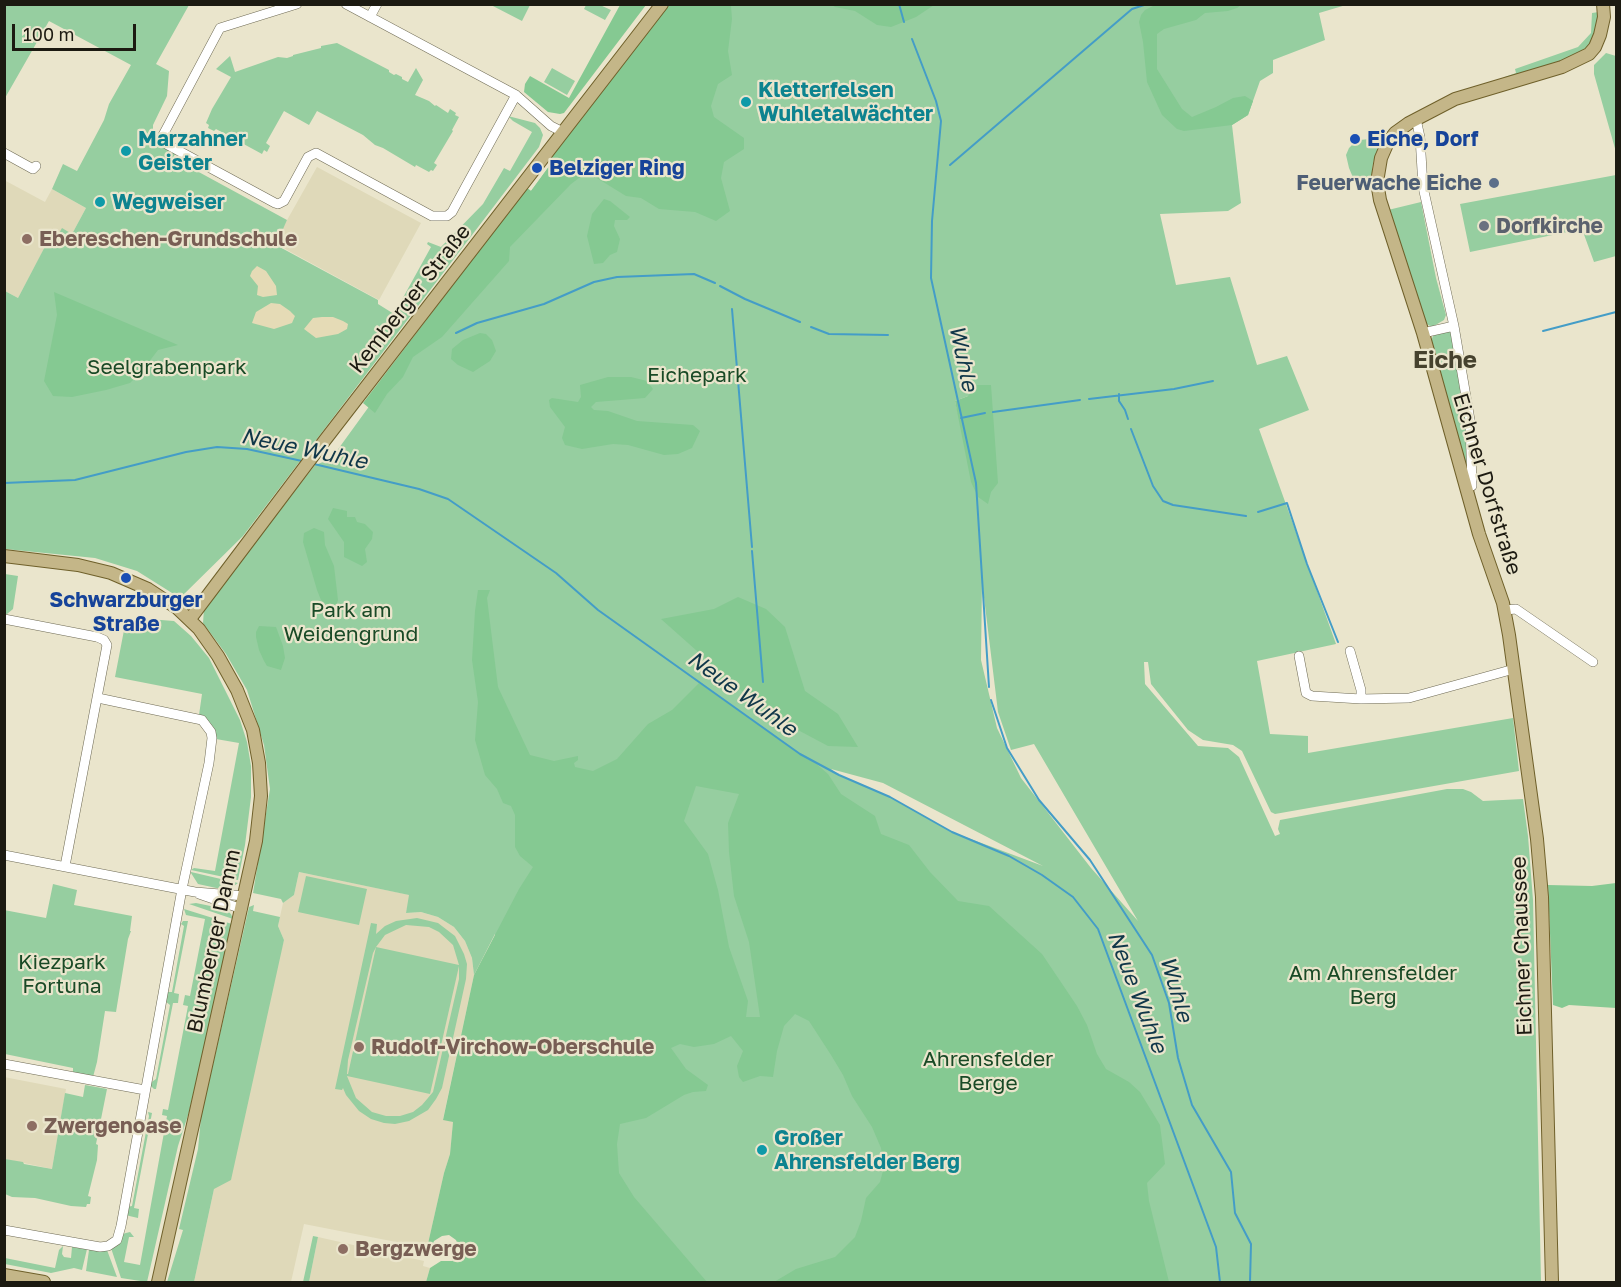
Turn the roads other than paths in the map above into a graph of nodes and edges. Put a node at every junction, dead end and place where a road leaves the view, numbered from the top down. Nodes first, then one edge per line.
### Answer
1 (297, 4) edge
2 (346, 4) edge
3 (377, 4) edge
4 (662, 4) edge
5 (1603, 4) edge
6 (370, 17) junction
7 (516, 94) junction
8 (1416, 119) junction
9 (563, 132) junction
10 (4, 153) edge
11 (36, 166) dead end
12 (1454, 326) junction
13 (1423, 333) junction
14 (1472, 486) dead end
15 (4, 556) edge
16 (1505, 610) junction
17 (4, 619) edge
18 (190, 620) junction
19 (1350, 651) dead end
20 (1299, 656) dead end
21 (1593, 662) dead end
22 (1514, 669) junction
23 (98, 699) junction
24 (1361, 699) junction
25 (4, 855) edge
26 (65, 866) junction
27 (182, 889) junction
28 (195, 892) junction
29 (245, 896) junction
30 (242, 909) junction
31 (4, 1064) edge
32 (145, 1090) junction
33 (4, 1230) edge
34 (4, 1275) edge
35 (44, 1282) edge
36 (158, 1282) edge
37 (1552, 1282) edge

1 - 7 street
2 - 6 street
3 - 6 street
4 - 9 main road, Kemberger Straße
5 - 8 main road, Eichner Dorfstraße
6 - 7 street
7 - 9 street
8 - 12 street, Eichner Dorfstraße
8 - 13 main road, Eichner Dorfstraße
9 - 18 main road, Kemberger Straße
10 - 11 street
12 - 13 street
12 - 14 street, Eichner Dorfstraße
13 - 16 main road, Eichner Dorfstraße
15 - 18 main road, Blumberger Damm
16 - 21 street
16 - 22 main road, Eichner Chaussee
17 - 23 street
18 - 29 main road, Blumberger Damm
19 - 24 street
20 - 24 street
22 - 24 street
22 - 37 main road, Eichner Chaussee
23 - 26 street
23 - 27 street, Blumberger Damm
25 - 26 street
26 - 27 street
27 - 28 street
27 - 32 street, Blumberger Damm
28 - 29 street
28 - 30 street
29 - 30 main road, Blumberger Damm
30 - 36 main road, Blumberger Damm
31 - 32 street
32 - 33 street, Blumberger Damm
34 - 35 main road

